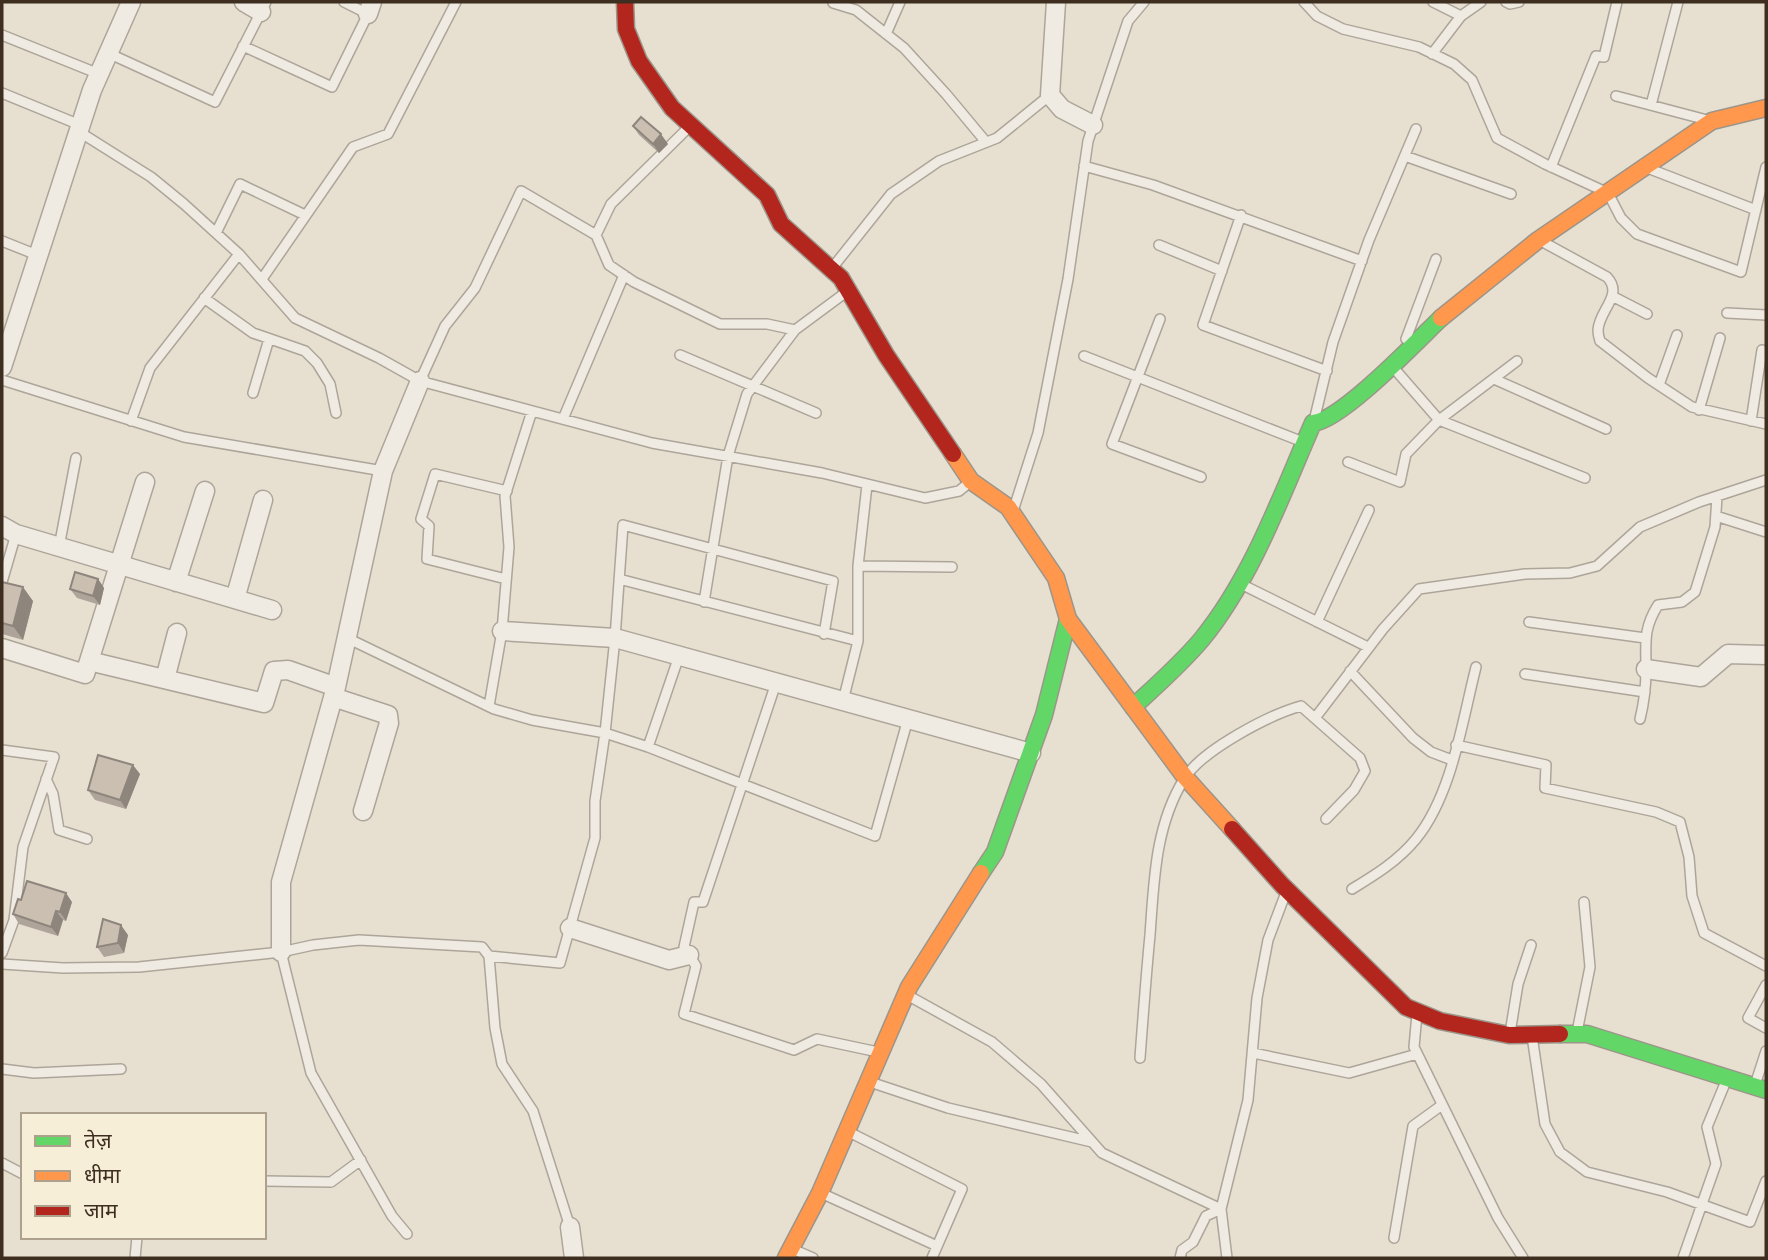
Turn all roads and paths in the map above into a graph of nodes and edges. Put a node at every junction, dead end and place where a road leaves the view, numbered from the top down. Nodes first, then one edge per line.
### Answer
1 (131, 2) edge
2 (244, 2) edge
3 (344, 2) edge
4 (456, 2) edge
5 (625, 2) edge
6 (900, 2) edge
7 (1056, 2) edge
8 (1144, 2) edge
9 (1304, 2) edge
10 (1433, 2) edge
11 (1481, 2) edge
12 (1506, 2) edge
13 (1519, 2) edge
14 (1617, 2) edge
15 (1678, 2) edge
16 (833, 3) edge
17 (263, 7) edge
18 (370, 8) edge
19 (1461, 16) junction
20 (886, 34) junction
21 (2, 35) edge
22 (243, 46) junction
23 (108, 54) junction
24 (1432, 54) junction
25 (99, 74) junction
26 (2, 93) edge
27 (1050, 95) junction
28 (1616, 96) dead end
29 (1651, 105) junction
30 (1765, 110) edge
31 (1712, 121) junction
32 (691, 125) junction
33 (1093, 125) junction
34 (79, 128) junction
35 (1416, 129) dead end
36 (986, 142) junction
37 (1405, 156) junction
38 (1084, 166) junction
39 (1551, 167) junction
40 (1646, 167) junction
41 (1766, 167) edge
42 (1608, 193) junction
43 (1511, 194) dead end
44 (1756, 210) junction
45 (305, 215) junction
46 (1241, 215) junction
47 (216, 233) junction
48 (596, 235) junction
49 (1538, 240) junction
50 (2, 241) edge
51 (1159, 245) dead end
52 (239, 254) junction
53 (37, 255) junction
54 (1436, 259) dead end
55 (1362, 261) junction
56 (831, 269) junction
57 (1222, 271) junction
58 (624, 275) junction
59 (262, 279) junction
60 (848, 291) junction
61 (1612, 296) junction
62 (204, 298) junction
63 (1727, 313) dead end
64 (1647, 314) dead end
65 (1766, 315) edge
66 (1160, 318) dead end
67 (795, 330) junction
68 (1677, 335) dead end
69 (1720, 338) dead end
70 (269, 339) junction
71 (1411, 346) junction
72 (1762, 350) dead end
73 (680, 355) dead end
74 (1084, 356) dead end
75 (1517, 360) dead end
76 (1391, 365) junction
77 (2, 367) edge
78 (1327, 371) junction
79 (1138, 377) junction
80 (1494, 379) junction
81 (2, 380) edge
82 (420, 382) junction
83 (1659, 385) junction
84 (753, 386) junction
85 (253, 393) dead end
86 (1699, 410) junction
87 (532, 411) junction
88 (336, 413) dead end
89 (816, 413) dead end
90 (563, 419) junction
91 (131, 421) junction
92 (1439, 421) junction
93 (1751, 421) junction
94 (1313, 423) junction
95 (1766, 424) edge
96 (1606, 429) dead end
97 (1304, 443) junction
98 (728, 456) junction
99 (76, 458) dead end
100 (1348, 462) dead end
101 (383, 471) junction
102 (1201, 477) dead end
103 (1585, 478) dead end
104 (1766, 480) edge
105 (971, 481) junction
106 (145, 482) dead end
107 (867, 485) junction
108 (205, 491) dead end
109 (507, 491) junction
110 (1717, 497) junction
111 (263, 500) dead end
112 (1369, 510) dead end
113 (1013, 513) junction
114 (1716, 516) junction
115 (9, 530) edge
116 (1766, 532) edge
117 (59, 547) junction
118 (713, 549) junction
119 (119, 565) junction
120 (858, 566) junction
121 (952, 567) dead end
122 (506, 579) junction
123 (619, 579) junction
124 (2, 582) edge
125 (176, 582) junction
126 (1238, 582) junction
127 (235, 599) junction
128 (704, 602) junction
129 (272, 610) dead end
130 (1068, 619) junction
131 (1529, 621) dead end
132 (1317, 622) junction
133 (502, 631) junction
134 (177, 633) dead end
135 (824, 634) junction
136 (347, 638) junction
137 (615, 638) junction
138 (1646, 638) junction
139 (858, 641) junction
140 (1368, 647) junction
141 (2, 648) edge
142 (1766, 655) edge
143 (679, 656) junction
144 (89, 661) junction
145 (1476, 667) dead end
146 (1646, 669) junction
147 (1350, 671) junction
148 (1525, 674) dead end
149 (165, 679) junction
150 (776, 682) junction
151 (334, 692) junction
152 (1645, 692) junction
153 (843, 701) junction
154 (489, 706) junction
155 (1133, 707) junction
156 (1315, 718) junction
157 (908, 719) junction
158 (1640, 719) dead end
159 (605, 733) junction
160 (1457, 745) junction
161 (648, 747) junction
162 (2, 750) edge
163 (1031, 753) junction
164 (1452, 760) junction
165 (1185, 777) junction
166 (46, 779) junction
167 (744, 785) junction
168 (363, 811) dead end
169 (1326, 819) dead end
170 (87, 839) dead end
171 (1352, 889) dead end
172 (1287, 890) junction
173 (1584, 902) dead end
174 (570, 928) junction
175 (6, 931) edge
176 (1531, 945) dead end
177 (281, 952) junction
178 (2, 953) edge
179 (689, 955) junction
180 (489, 956) junction
181 (2, 964) edge
182 (1766, 966) edge
183 (1766, 985) edge
184 (905, 994) junction
185 (1417, 1012) junction
186 (1766, 1028) edge
187 (1531, 1034) junction
188 (1576, 1034) junction
189 (1509, 1035) junction
190 (1766, 1051) edge
191 (879, 1052) junction
192 (1253, 1053) junction
193 (1418, 1054) junction
194 (1140, 1058) dead end
195 (2, 1069) edge
196 (121, 1069) dead end
197 (1727, 1077) junction
198 (868, 1081) junction
199 (1760, 1088) edge
200 (1442, 1105) junction
201 (848, 1131) junction
202 (1092, 1142) junction
203 (361, 1160) junction
204 (2, 1163) edge
205 (21, 1173) edge
206 (266, 1181) edge
207 (1766, 1181) edge
208 (820, 1193) junction
209 (1703, 1205) junction
210 (1220, 1209) junction
211 (570, 1227) joint
212 (407, 1234) dead end
213 (1394, 1238) dead end
214 (137, 1239) edge
215 (937, 1246) junction
216 (788, 1254) edge
217 (135, 1258) edge
218 (574, 1258) edge
219 (813, 1258) edge
220 (932, 1258) edge
221 (1180, 1258) edge
222 (1227, 1258) edge
223 (1523, 1258) edge
224 (1683, 1258) edge

1 - 23 street
2 - 17 street
3 - 18 lane
4 - 45 lane
5 - 32 street
6 - 20 lane
7 - 27 street
8 - 33 lane
9 - 24 lane
10 - 19 lane
11 - 19 lane
12 - 13 lane
14 - 39 lane
15 - 29 lane
16 - 20 lane
17 - 22 lane
18 - 22 lane
19 - 24 lane
20 - 36 lane
21 - 25 lane
22 - 23 lane
23 - 25 street
24 - 39 lane
25 - 34 street
26 - 34 lane
27 - 33 street
27 - 36 lane
28 - 29 lane
29 - 31 lane
30 - 31 street
31 - 40 street
32 - 48 lane
32 - 56 street
33 - 38 lane
34 - 47 lane
34 - 53 street
35 - 37 lane
36 - 56 lane
37 - 43 lane
37 - 55 lane
38 - 46 lane
38 - 113 lane
39 - 42 lane
40 - 42 street
40 - 44 lane
41 - 44 lane
42 - 44 lane
42 - 49 street
45 - 47 lane
45 - 59 lane
46 - 55 lane
46 - 57 lane
47 - 52 lane
48 - 58 lane
48 - 82 lane
49 - 61 lane
49 - 71 street
50 - 53 lane
51 - 57 lane
52 - 59 lane
52 - 62 lane
53 - 77 street
54 - 71 lane
55 - 78 lane
56 - 60 street
57 - 78 lane
58 - 67 lane
58 - 90 lane
59 - 82 lane
60 - 67 lane
60 - 105 street
61 - 64 lane
61 - 83 lane
62 - 70 lane
62 - 91 lane
63 - 65 lane
66 - 79 lane
67 - 84 lane
68 - 83 lane
69 - 86 lane
70 - 85 lane
70 - 88 lane
71 - 76 street
72 - 93 lane
73 - 84 lane
74 - 79 lane
75 - 80 lane
76 - 92 lane
76 - 94 street
78 - 94 lane
79 - 97 lane
79 - 102 lane
80 - 92 lane
80 - 96 lane
81 - 91 lane
82 - 87 lane
82 - 101 street
83 - 86 lane
84 - 89 lane
84 - 98 lane
86 - 93 lane
87 - 90 lane
87 - 109 lane
90 - 98 lane
91 - 101 lane
92 - 100 lane
92 - 103 lane
93 - 95 lane
94 - 97 street
97 - 126 street
98 - 107 lane
98 - 118 lane
99 - 117 lane
101 - 136 street
104 - 110 lane
105 - 107 lane
105 - 113 street
106 - 119 street
107 - 120 lane
108 - 125 street
109 - 122 lane
109 - 122 lane
110 - 114 lane
110 - 140 lane
111 - 127 street
112 - 132 lane
113 - 130 street
114 - 116 lane
114 - 138 lane
115 - 117 street
115 - 124 lane
117 - 119 street
118 - 123 lane
118 - 128 lane
118 - 135 lane
119 - 125 street
119 - 144 street
120 - 121 lane
120 - 139 lane
122 - 133 lane
123 - 128 lane
123 - 137 lane
125 - 127 street
126 - 132 lane
126 - 155 street
127 - 129 street
128 - 135 lane
130 - 155 street
130 - 163 street
131 - 138 lane
132 - 140 lane
133 - 137 street
133 - 154 lane
134 - 149 street
135 - 139 lane
136 - 151 street
136 - 154 lane
137 - 143 street
137 - 159 lane
138 - 146 lane
139 - 153 lane
140 - 147 lane
141 - 144 street
142 - 146 street
143 - 150 street
143 - 161 lane
144 - 149 street
145 - 160 lane
146 - 152 lane
147 - 156 lane
147 - 164 lane
148 - 152 lane
149 - 151 street
150 - 153 street
150 - 167 lane
151 - 168 street
151 - 177 street
152 - 158 lane
153 - 157 street
154 - 159 lane
155 - 165 street
156 - 165 lane
156 - 169 lane
157 - 163 street
157 - 167 lane
159 - 161 lane
159 - 174 lane
160 - 164 lane
160 - 182 lane
161 - 167 lane
162 - 166 lane
163 - 184 street
164 - 171 lane
165 - 172 street
165 - 194 lane
166 - 170 lane
166 - 175 lane
167 - 179 lane
172 - 185 street
172 - 192 lane
173 - 188 lane
174 - 179 street
174 - 180 lane
175 - 178 lane
176 - 189 lane
177 - 180 lane
177 - 181 lane
177 - 203 lane
179 - 191 lane
180 - 211 lane
183 - 186 lane
184 - 191 street
184 - 202 lane
185 - 189 street
185 - 193 lane
187 - 188 street
187 - 189 street
187 - 209 lane
188 - 197 street
190 - 199 lane
191 - 198 street
192 - 193 lane
192 - 210 lane
193 - 200 lane
195 - 196 lane
197 - 199 street
197 - 209 lane
198 - 201 street
198 - 202 lane
200 - 213 lane
200 - 223 lane
201 - 208 street
201 - 215 lane
202 - 210 lane
203 - 206 lane
203 - 212 lane
204 - 205 lane
207 - 209 lane
208 - 215 lane
208 - 216 street
209 - 224 lane
210 - 221 lane
210 - 222 lane
211 - 218 street
214 - 217 lane
215 - 220 lane
216 - 219 lane

